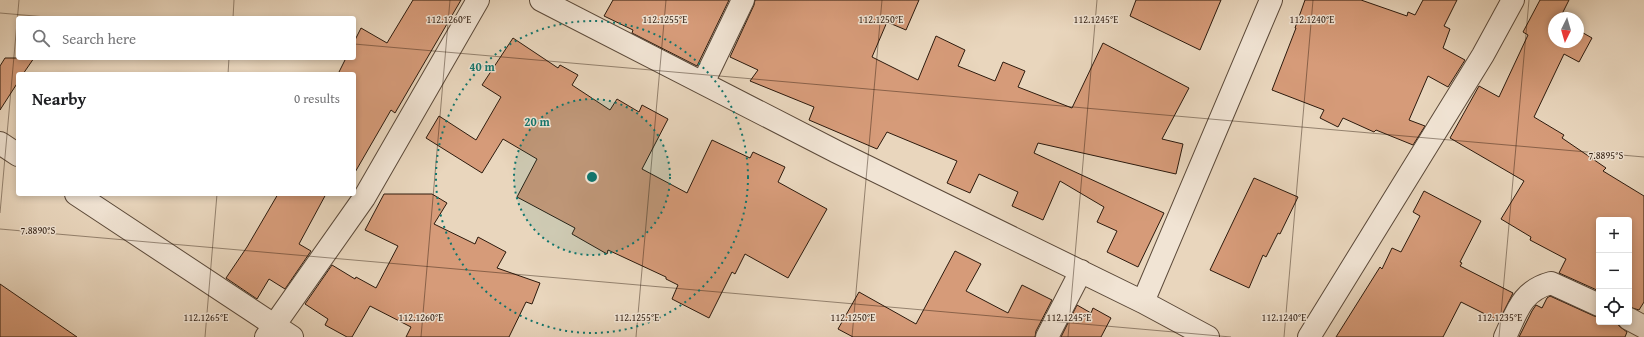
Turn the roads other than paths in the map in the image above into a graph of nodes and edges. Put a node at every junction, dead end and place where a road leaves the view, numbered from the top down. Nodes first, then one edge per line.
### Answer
1 (478, 0) edge
2 (743, 0) edge
3 (1271, 0) edge
4 (1513, 0) edge
5 (546, 1) edge
6 (703, 83) junction
7 (0, 143) edge
8 (16, 154) edge
9 (79, 196) edge
10 (1081, 271) junction
11 (1143, 302) junction
12 (1596, 304) edge
13 (1632, 321) edge
14 (1644, 327) edge
15 (277, 333) edge
16 (1047, 337) edge
17 (1208, 337) edge
18 (1309, 337) edge
19 (1505, 337) edge

1 - 15 street
2 - 6 street
3 - 11 street
4 - 18 street
5 - 6 street
6 - 10 street
7 - 8 street
9 - 15 street
10 - 11 street
10 - 16 street
11 - 17 street
12 - 19 street
13 - 14 street

